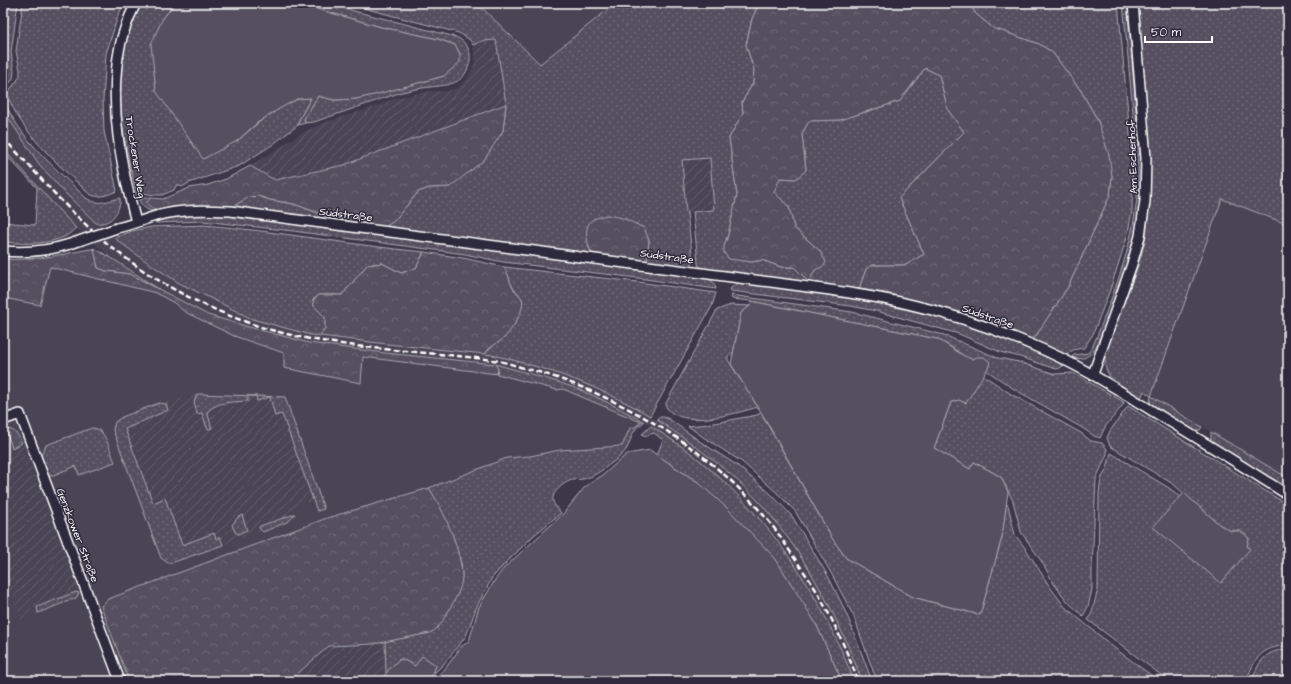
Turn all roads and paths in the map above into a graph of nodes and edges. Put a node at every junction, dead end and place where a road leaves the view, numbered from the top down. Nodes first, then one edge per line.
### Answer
1 (136, 3) edge
2 (1133, 3) edge
3 (136, 222) junction
4 (3, 251) edge
5 (1093, 374) junction
6 (3, 420) edge
7 (1288, 495) edge
8 (120, 681) edge

1 - 3 street, Trockener Weg
2 - 5 street, Am Eschenhof
3 - 4 street, Südstraße, bridge
3 - 5 street, Südstraße
5 - 7 street, Südstraße
6 - 8 street, Genzkower Straße

